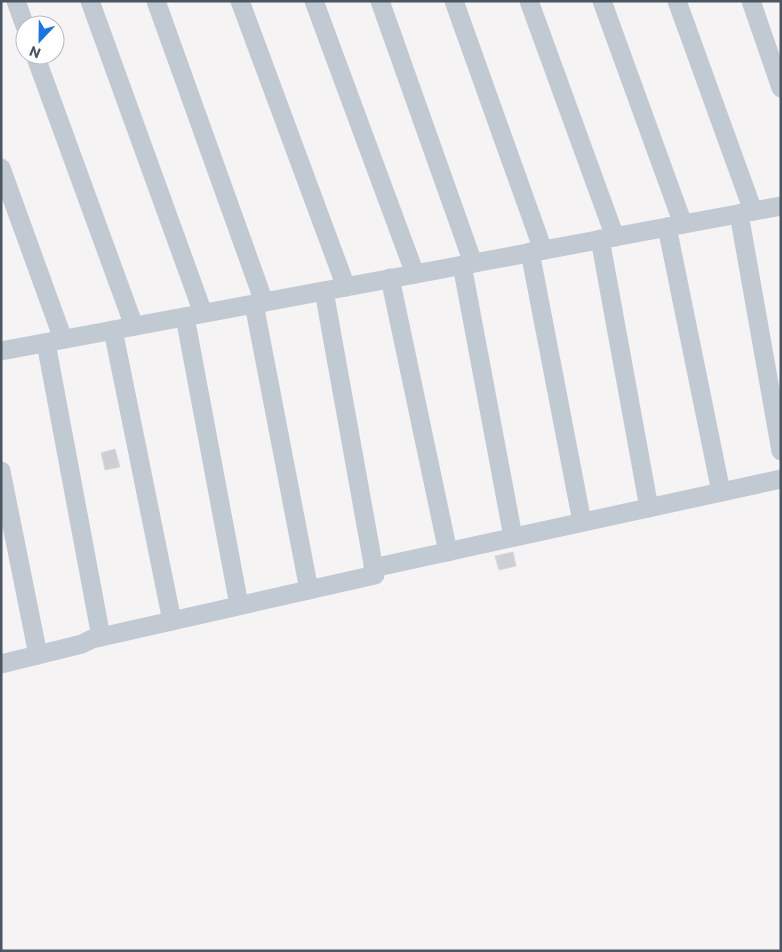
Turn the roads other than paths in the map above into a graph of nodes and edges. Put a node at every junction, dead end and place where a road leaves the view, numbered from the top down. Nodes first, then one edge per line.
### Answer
1 (16, 1) edge
2 (90, 1) edge
3 (156, 1) edge
4 (240, 1) edge
5 (314, 1) edge
6 (380, 1) edge
7 (454, 1) edge
8 (529, 1) edge
9 (602, 1) edge
10 (677, 1) edge
11 (751, 1) edge
12 (21, 15) edge
13 (40, 65) edge
14 (781, 88) edge
15 (1, 168) edge
16 (781, 206) edge
17 (746, 212) junction
18 (675, 225) junction
19 (607, 238) junction
20 (537, 251) junction
21 (467, 264) junction
22 (415, 274) junction
23 (390, 278) junction
24 (346, 287) junction
25 (324, 291) junction
26 (259, 303) junction
27 (194, 315) junction
28 (134, 326) junction
29 (113, 330) junction
30 (55, 341) junction
31 (1, 351) edge
32 (781, 451) edge
33 (1, 471) edge
34 (781, 479) edge
35 (721, 492) junction
36 (649, 508) junction
37 (582, 522) junction
38 (513, 537) junction
39 (448, 552) junction
40 (373, 568) junction
41 (309, 590) junction
42 (239, 606) junction
43 (172, 621) junction
44 (101, 637) junction
45 (38, 655) junction
46 (1, 664) edge

1 - 12 street
2 - 27 street
3 - 26 street
4 - 24 street
5 - 22 street
6 - 21 street
7 - 20 street
8 - 19 street
9 - 18 street
10 - 17 street
11 - 14 street
13 - 28 street
15 - 30 street
16 - 17 street
17 - 18 street
17 - 32 street
18 - 19 street
18 - 35 street
19 - 20 street
19 - 36 street
20 - 21 street
20 - 37 street
21 - 22 street
21 - 38 street
22 - 23 street
23 - 24 street
23 - 39 street
24 - 25 street
25 - 26 street
25 - 40 street
26 - 27 street
26 - 41 street
27 - 28 street
27 - 42 street
28 - 29 street
29 - 30 street
29 - 43 street
30 - 31 street
30 - 44 street
33 - 45 street
34 - 35 street
35 - 36 street
36 - 37 street
37 - 38 street
38 - 39 street
39 - 40 street
40 - 41 street
41 - 42 street
42 - 43 street
43 - 44 street
44 - 45 street
45 - 46 street

